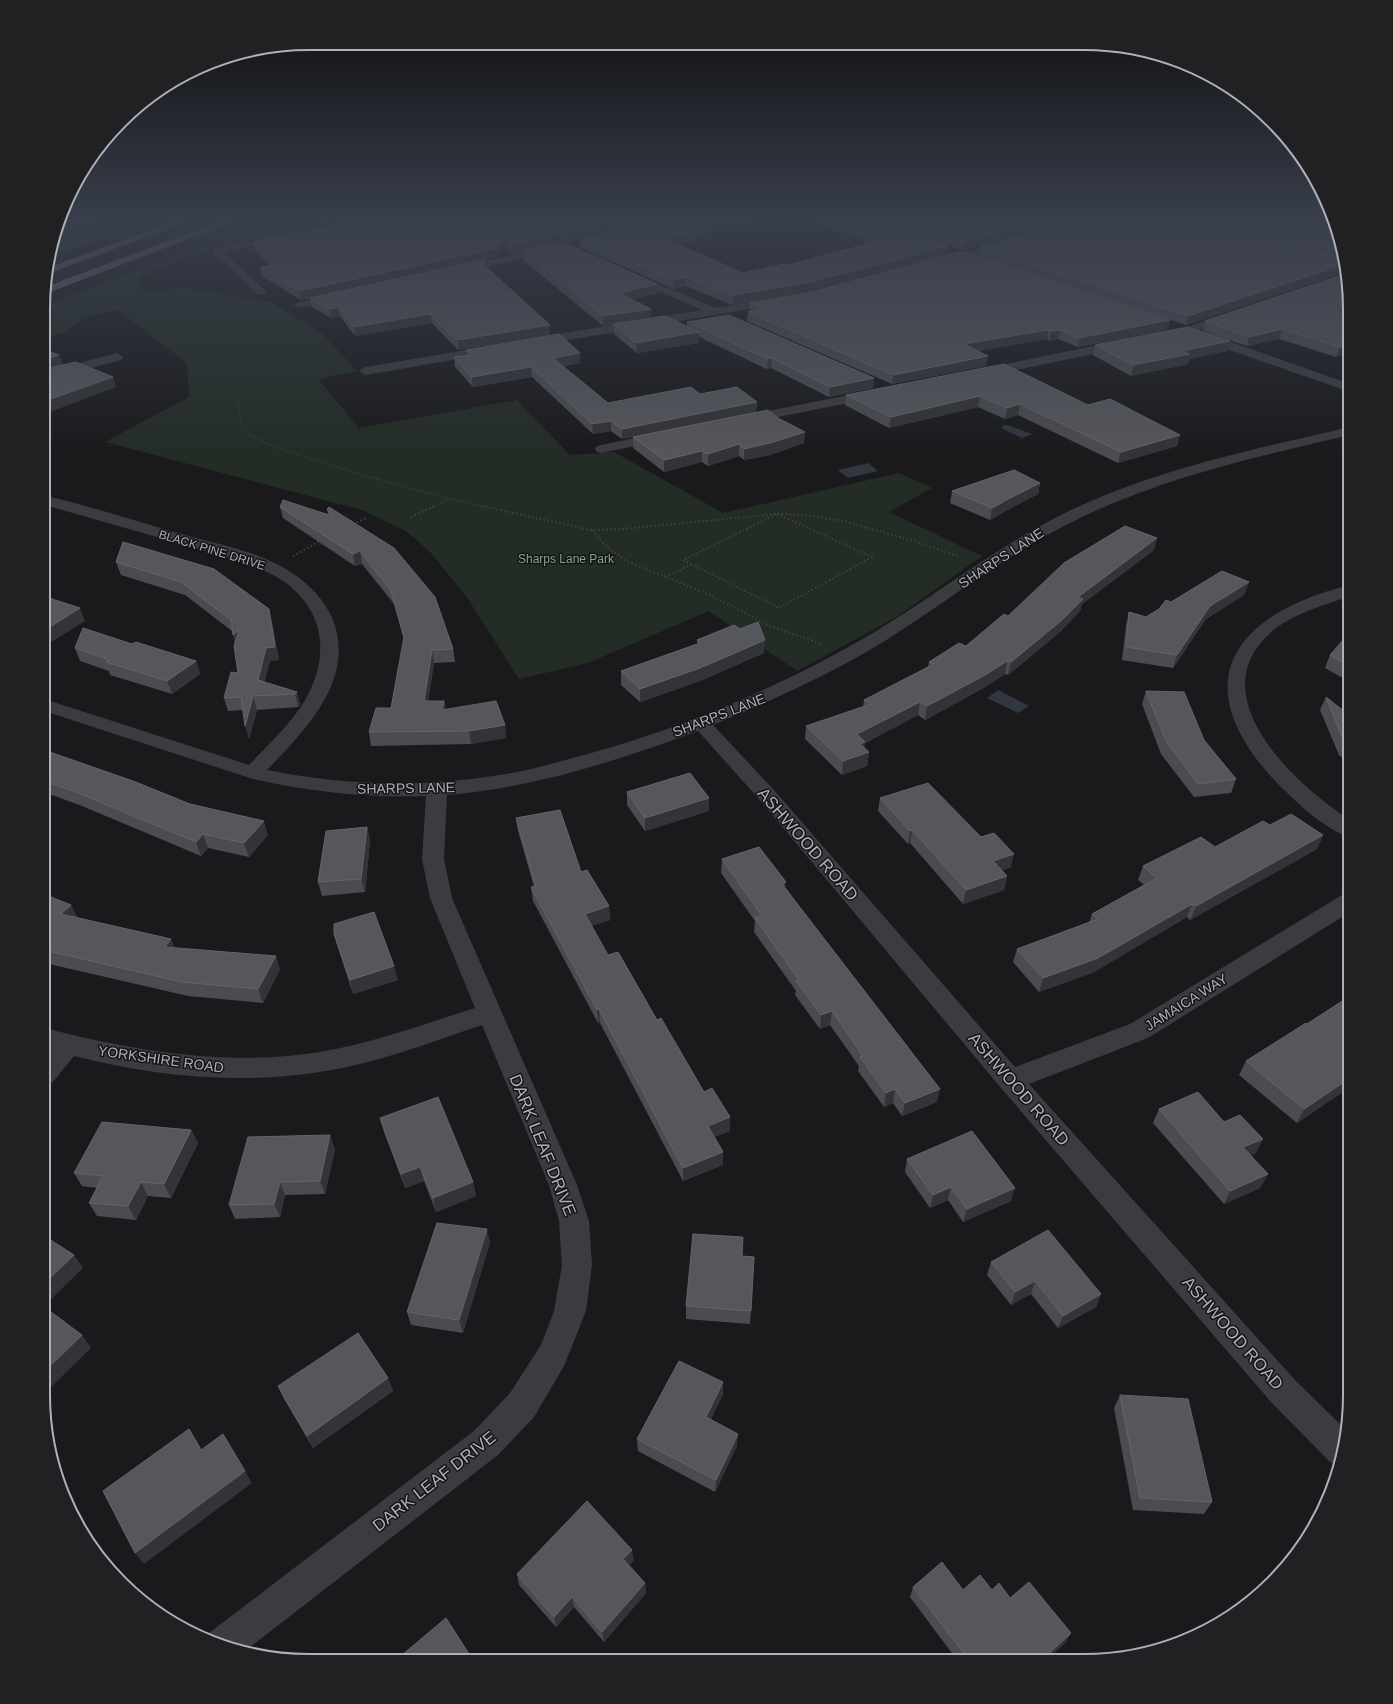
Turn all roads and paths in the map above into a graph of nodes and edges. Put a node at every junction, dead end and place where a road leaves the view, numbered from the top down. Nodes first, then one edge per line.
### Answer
1 (334, 298) edge
2 (681, 298) edge
3 (789, 300) edge
4 (300, 305) edge
5 (1245, 311) edge
6 (714, 312) junction
7 (736, 321) edge
8 (1164, 323) edge
9 (1186, 331) junction
10 (1153, 338) edge
11 (1138, 341) edge
12 (520, 344) edge
13 (505, 347) edge
14 (117, 357) dead end
15 (365, 371) dead end
16 (50, 374) edge
17 (969, 375) edge
18 (870, 381) edge
19 (1343, 386) edge
20 (238, 402) dead end
21 (728, 423) edge
22 (1343, 433) edge
23 (674, 434) edge
24 (602, 449) dead end
25 (448, 499) junction
26 (50, 501) edge
27 (777, 514) junction
28 (411, 517) dead end
29 (366, 518) dead end
30 (352, 525) edge
31 (591, 530) junction
32 (324, 539) edge
33 (692, 565) junction
34 (985, 566) junction
35 (269, 567) junction
36 (665, 577) junction
37 (1343, 593) edge
38 (846, 655) junction
39 (50, 708) edge
40 (702, 724) junction
41 (253, 773) junction
42 (437, 789) junction
43 (1343, 825) edge
44 (1343, 905) edge
45 (489, 1013) junction
46 (56, 1041) edge
47 (50, 1058) edge
48 (1010, 1080) junction
49 (1338, 1446) edge
50 (228, 1641) edge

1 - 4 street
2 - 6 street
3 - 6 street
5 - 9 street
6 - 7 street
6 - 12 street
8 - 9 street
9 - 10 street
9 - 19 street
11 - 17 street
13 - 15 street
14 - 16 street
18 - 21 street
20 - 25 path
22 - 34 street, SHARPS LANE
23 - 24 street
25 - 28 path
25 - 31 path
26 - 35 street, BLACK PINE DRIVE
27 - 31 path
27 - 33 path
27 - 33 path
27 - 34 path
29 - 30 path
31 - 36 path
32 - 35 path
33 - 36 path
34 - 38 street, SHARPS LANE
35 - 41 street, BLACK PINE DRIVE
36 - 38 path
37 - 43 street
38 - 40 street, SHARPS LANE
39 - 41 street, SHARPS LANE
40 - 42 street, SHARPS LANE
40 - 48 street, ASHWOOD ROAD
41 - 42 street, SHARPS LANE
42 - 45 street, DARK LEAF DRIVE
44 - 48 street, JAMAICA WAY
45 - 46 street, YORKSHIRE ROAD
45 - 50 street, DARK LEAF DRIVE
46 - 47 street
48 - 49 street, ASHWOOD ROAD

